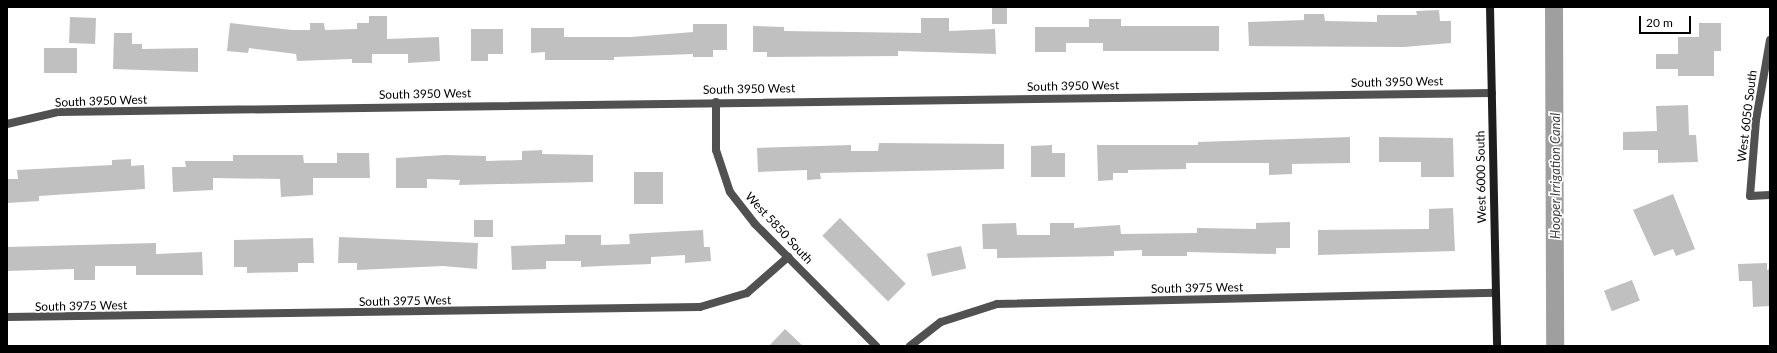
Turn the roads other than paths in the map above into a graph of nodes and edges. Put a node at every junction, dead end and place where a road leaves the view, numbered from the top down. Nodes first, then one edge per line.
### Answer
1 (1490, 7) edge
2 (1770, 40) edge
3 (1492, 94) junction
4 (716, 102) junction
5 (7, 124) edge
6 (1770, 196) edge
7 (788, 257) junction
8 (1496, 293) junction
9 (7, 317) edge
10 (876, 346) edge
11 (910, 346) edge
12 (1497, 346) edge

1 - 3 street, West 6000 South
2 - 6 street, West 6050 South
3 - 4 street, South 3950 West
3 - 8 street, West 6000 South
4 - 5 street, South 3950 West
4 - 7 street, West 5850 South
7 - 9 street, South 3975 West
7 - 10 street, West 5850 South
8 - 11 street, South 3975 West
8 - 12 street, West 6000 South

